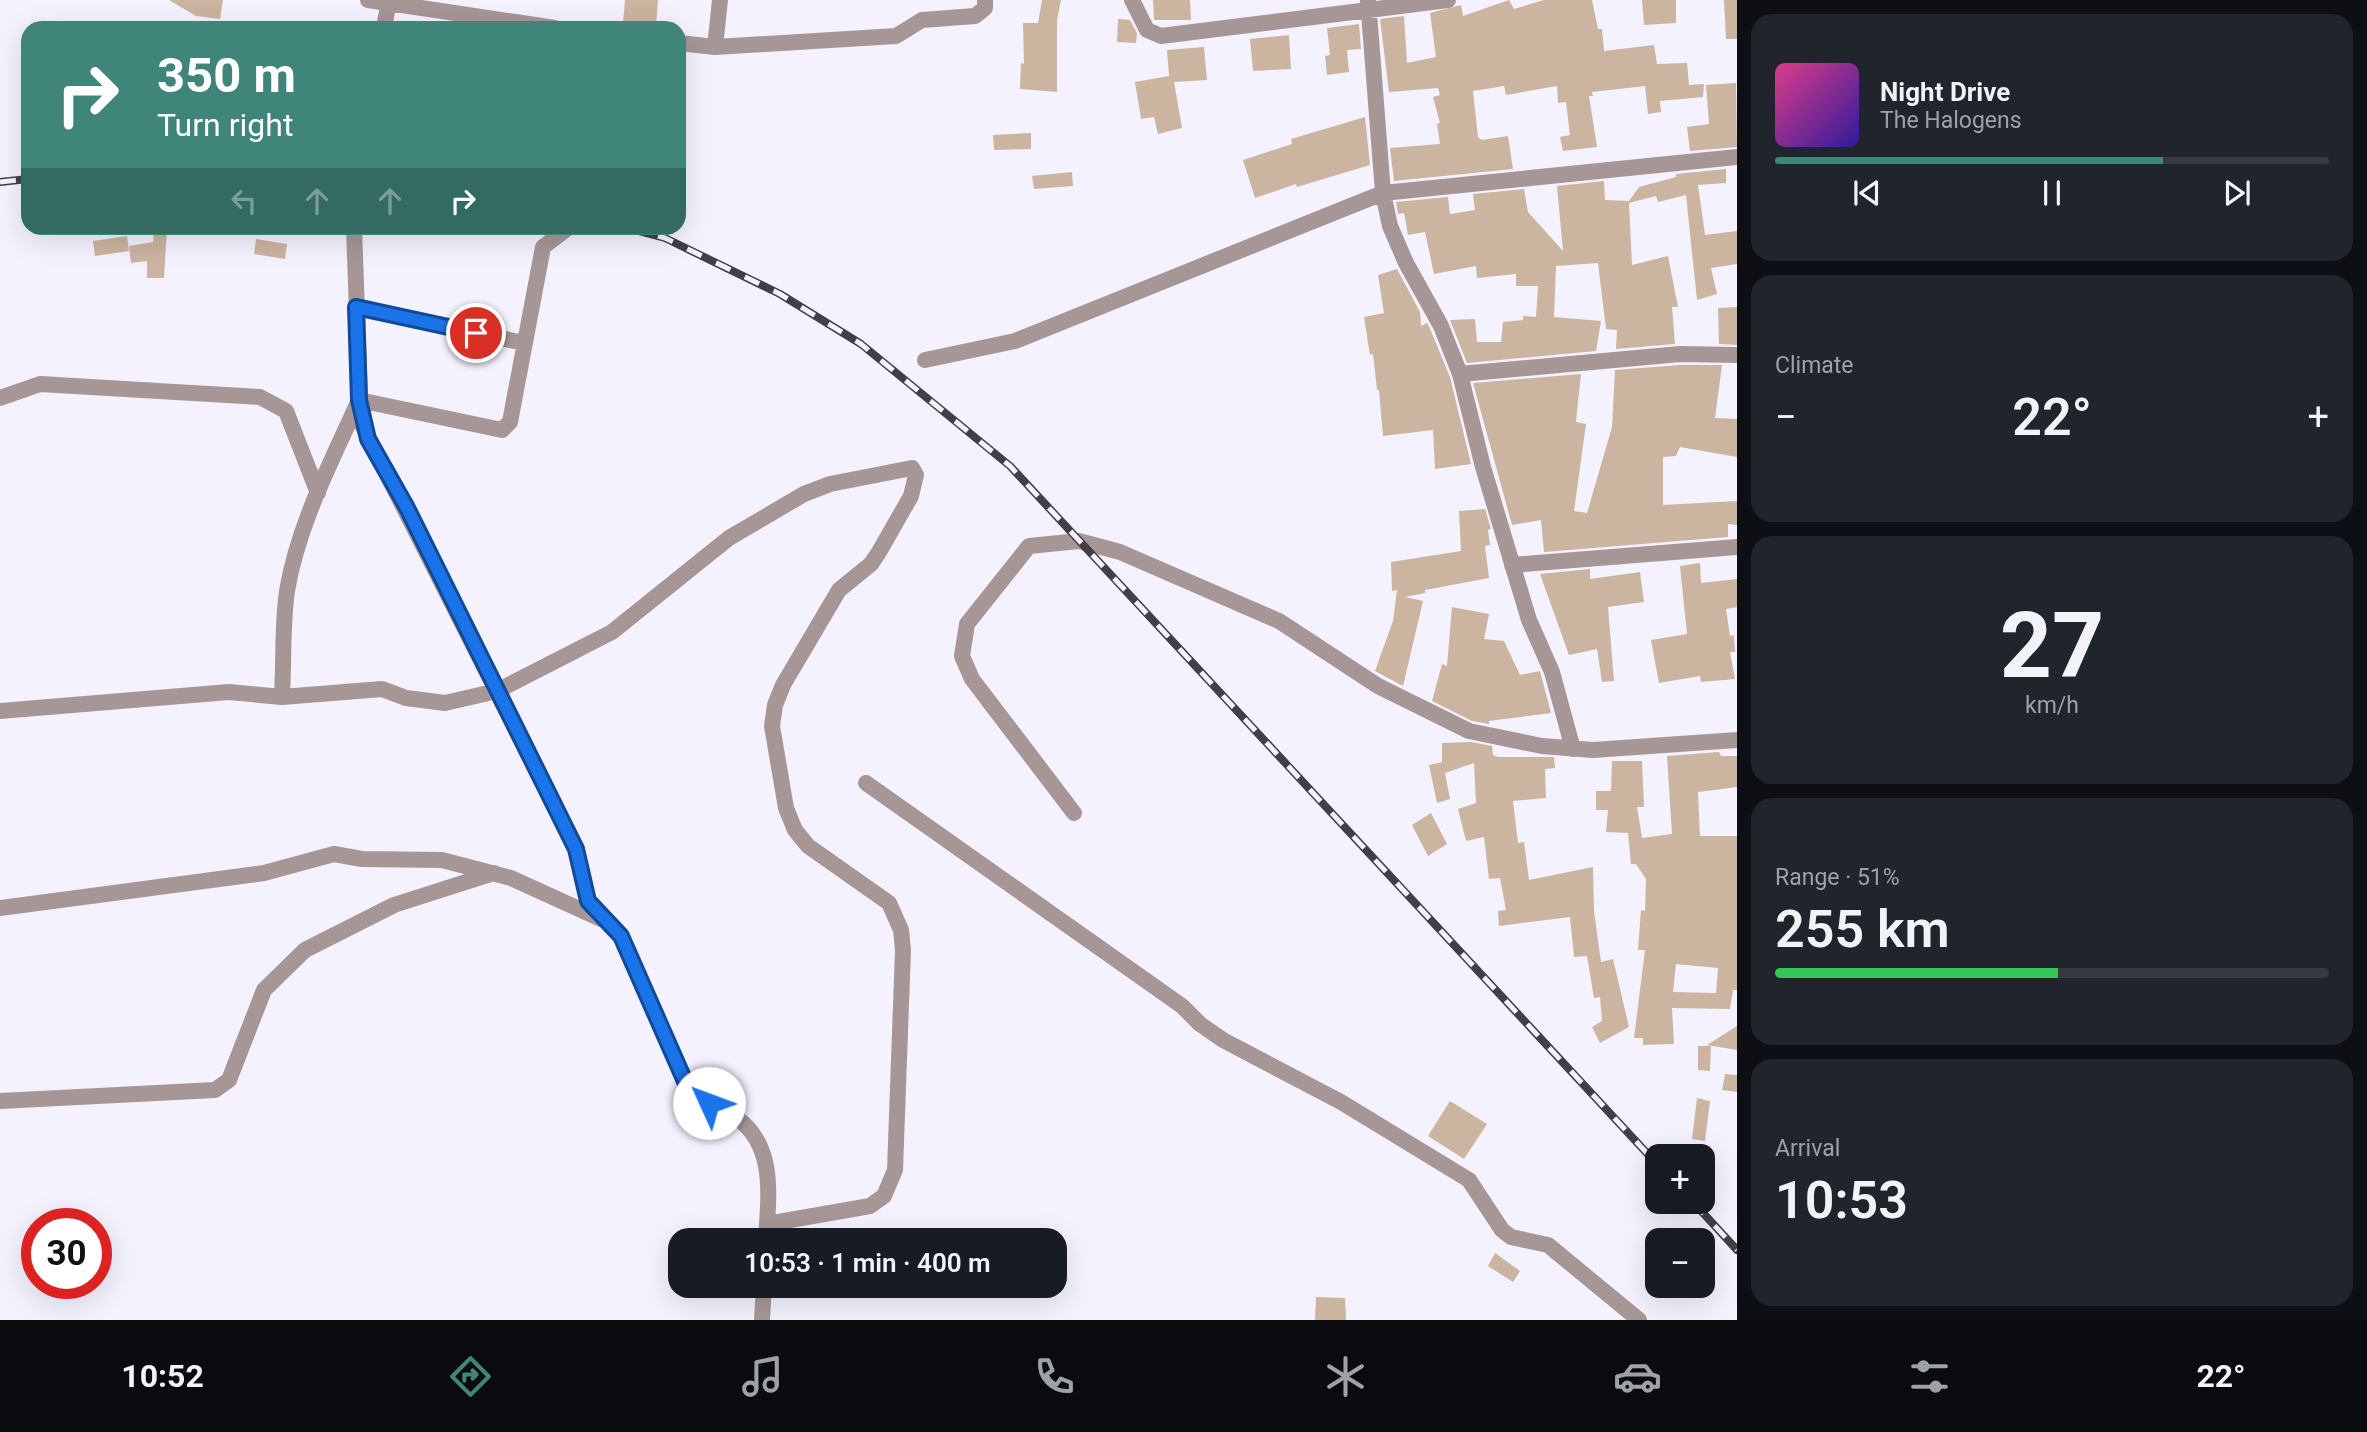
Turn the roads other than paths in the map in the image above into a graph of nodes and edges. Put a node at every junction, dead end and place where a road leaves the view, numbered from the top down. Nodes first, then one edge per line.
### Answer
1 (368, 0) edge
2 (720, 0) edge
3 (985, 0) edge
4 (1132, 0) edge
5 (1448, 0) edge
6 (389, 2) edge
7 (1368, 4) edge
8 (385, 21) edge
9 (510, 21) edge
10 (686, 45) edge
11 (715, 47) junction
12 (1737, 157) edge
13 (1383, 193) junction
14 (354, 235) edge
15 (559, 235) edge
16 (356, 307) junction
17 (524, 343) junction
18 (1737, 355) edge
19 (925, 360) dead end
20 (1460, 374) junction
21 (0, 398) edge
22 (359, 400) junction
23 (318, 493) junction
24 (1737, 547) edge
25 (1512, 565) junction
26 (497, 691) junction
27 (282, 697) junction
28 (0, 710) edge
29 (1737, 740) edge
30 (1573, 749) junction
31 (866, 783) dead end
32 (1074, 813) dead end
33 (494, 873) junction
34 (0, 908) edge
35 (609, 923) junction
36 (0, 1101) edge
37 (766, 1228) edge
38 (782, 1228) edge
39 (763, 1298) edge
40 (762, 1320) edge
41 (1639, 1320) edge

1 - 6 street
2 - 11 street
3 - 11 street
4 - 7 street
5 - 7 street
6 - 8 street
6 - 9 street
7 - 13 street
10 - 11 street
12 - 13 street
13 - 19 street
13 - 20 street
14 - 16 street
15 - 17 street
16 - 17 street
16 - 22 street
17 - 22 street
18 - 20 street
20 - 25 street
21 - 23 street
22 - 23 street
22 - 26 street
23 - 27 street
24 - 25 street
25 - 30 street
26 - 27 street
26 - 35 street
26 - 38 street
27 - 28 street
29 - 30 street
30 - 32 street
31 - 41 street
33 - 34 street
33 - 35 street
33 - 36 street
35 - 37 street
39 - 40 street

